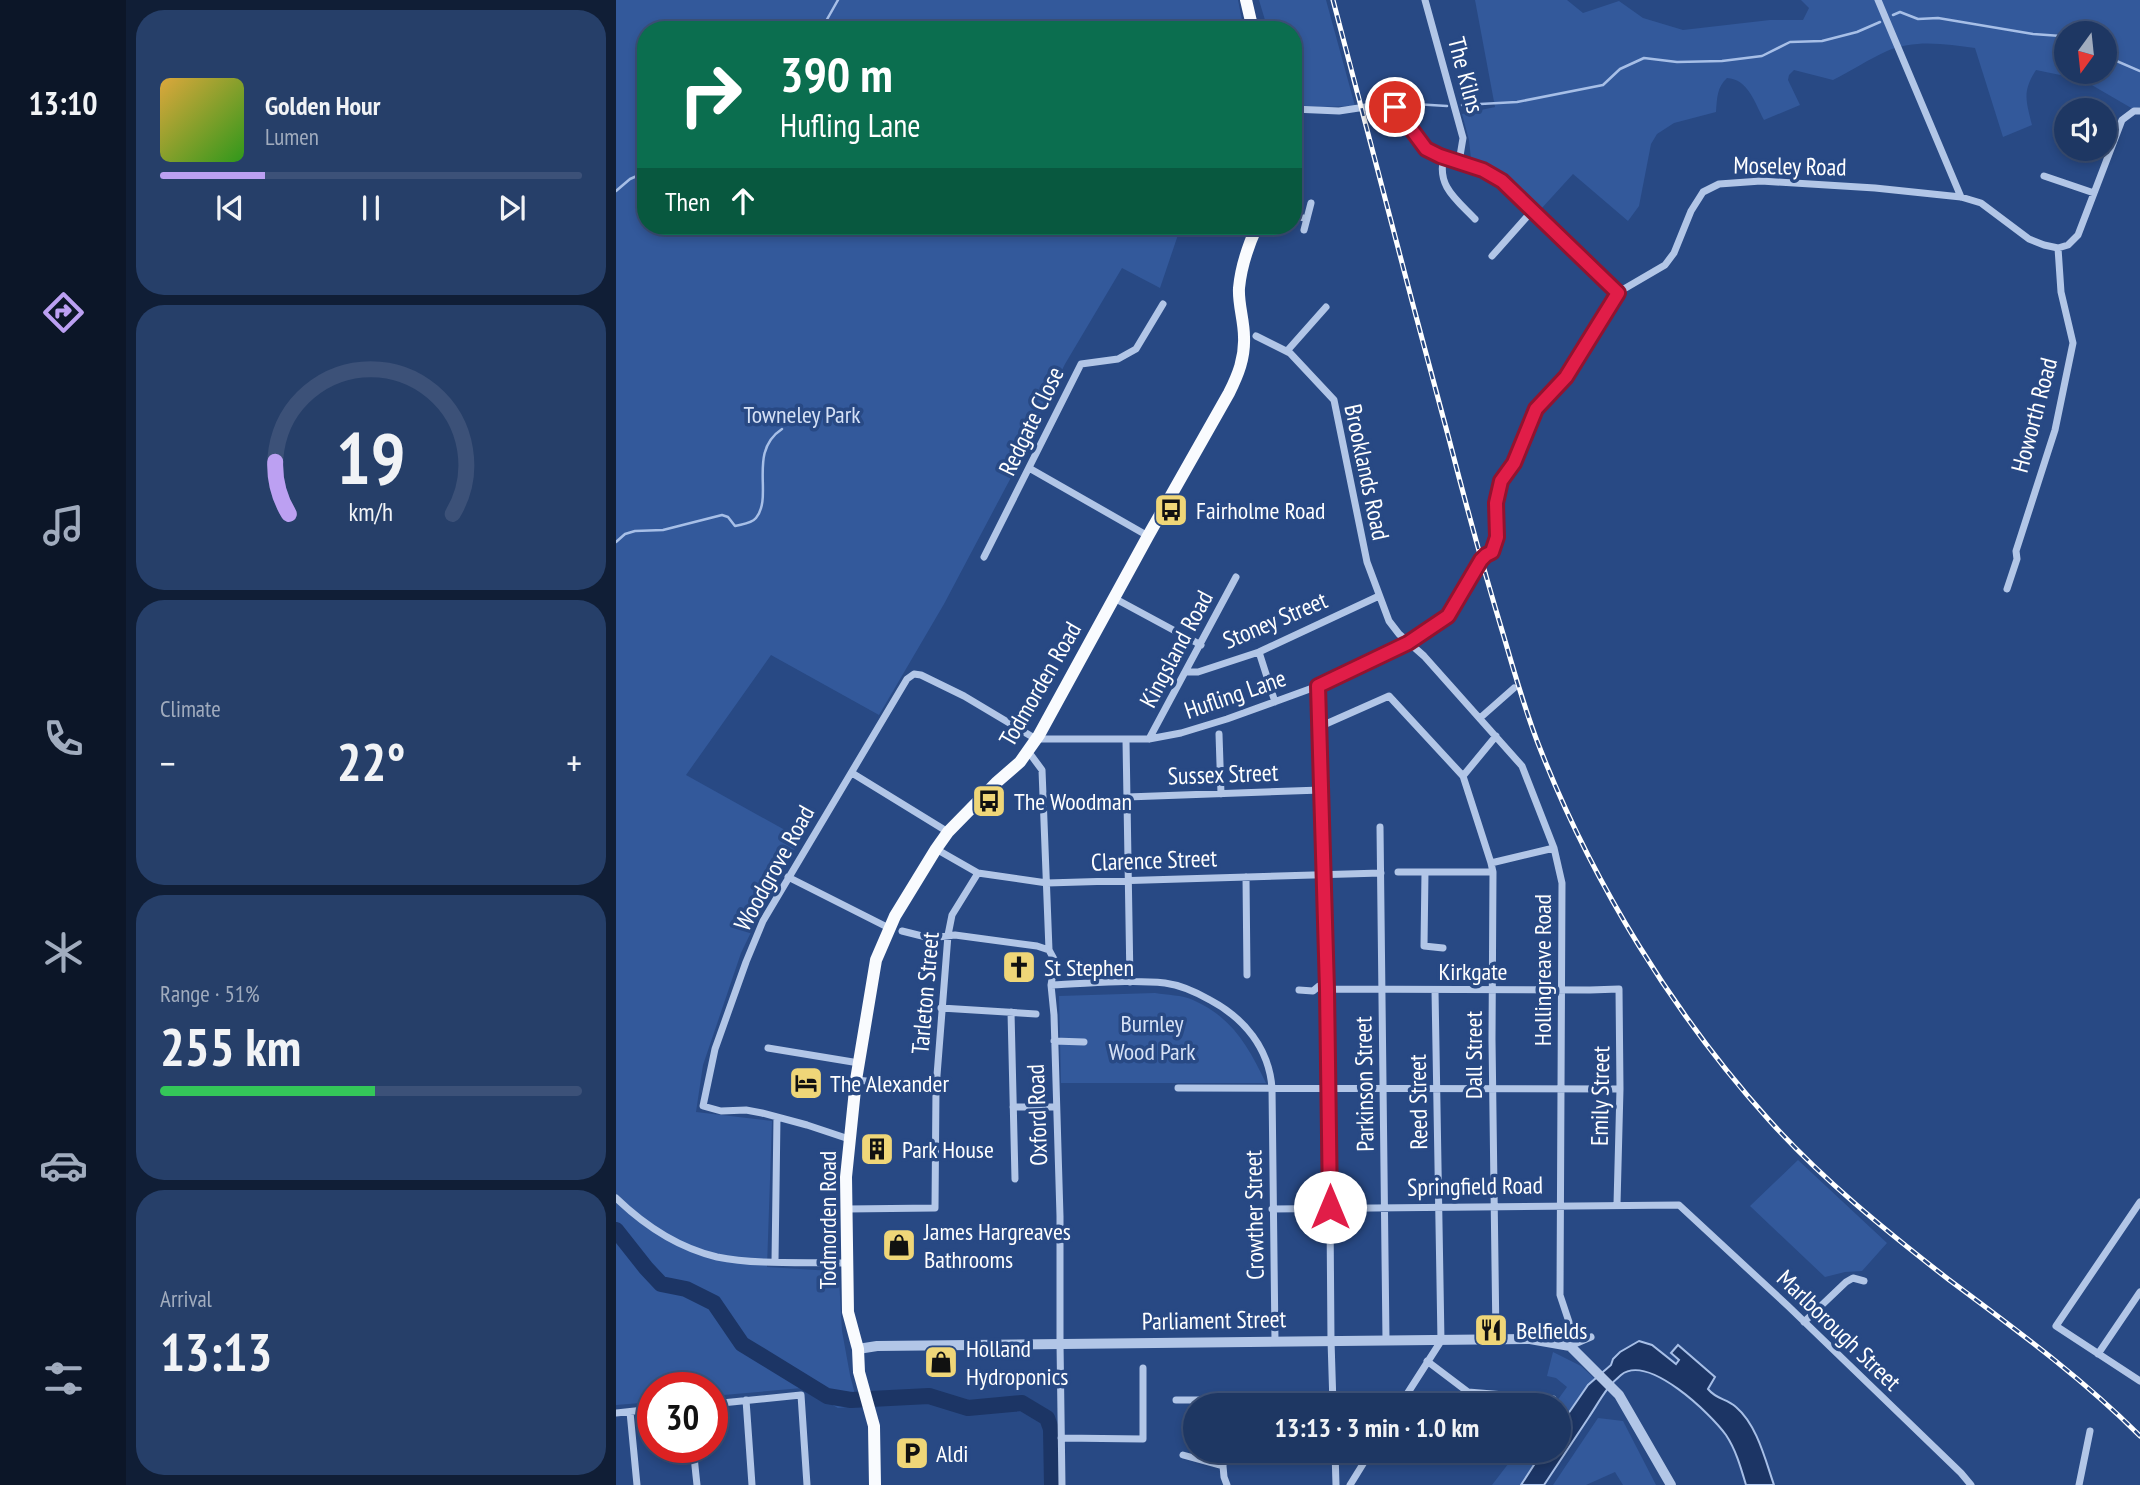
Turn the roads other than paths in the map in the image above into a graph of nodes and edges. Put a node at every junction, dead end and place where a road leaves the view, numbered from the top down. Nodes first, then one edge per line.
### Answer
1 (1246, 0) edge
2 (1425, 0) edge
3 (1878, 0) edge
4 (1251, 21) edge
5 (1302, 109) edge
6 (2140, 111) edge
7 (1444, 157) junction
8 (1459, 162) junction
9 (2044, 176) dead end
10 (2094, 193) junction
11 (1961, 197) junction
12 (1311, 203) dead end
13 (1533, 210) junction
14 (1302, 218) edge
15 (1307, 219) junction
16 (1475, 219) dead end
17 (1304, 230) dead end
18 (1253, 235) edge
19 (2058, 248) junction
20 (1492, 256) dead end
21 (1618, 293) junction
22 (1163, 303) dead end
23 (1326, 307) dead end
24 (1256, 336) dead end
25 (1287, 351) junction
26 (1029, 468) junction
27 (1148, 536) junction
28 (984, 557) dead end
29 (1481, 560) joint
30 (1236, 577) dead end
31 (2007, 589) dead end
32 (1379, 596) junction
33 (1114, 598) junction
34 (1408, 643) junction
35 (1201, 645) junction
36 (1259, 652) junction
37 (1185, 672) junction
38 (1318, 686) junction
39 (1514, 688) dead end
40 (1275, 702) junction
41 (1480, 718) junction
42 (1320, 727) junction
43 (1219, 734) dead end
44 (1496, 736) junction
45 (1036, 739) junction
46 (1149, 739) junction
47 (1126, 740) junction
48 (1028, 751) junction
49 (852, 773) junction
50 (1463, 776) junction
51 (1321, 790) junction
52 (1221, 794) junction
53 (1127, 797) junction
54 (1380, 827) dead end
55 (948, 832) junction
56 (1554, 848) junction
57 (936, 849) junction
58 (1492, 867) junction
59 (1398, 872) dead end
60 (1425, 872) junction
61 (978, 873) junction
62 (1381, 873) junction
63 (1324, 875) junction
64 (788, 877) junction
65 (1245, 877) junction
66 (1128, 880) junction
67 (1047, 883) junction
68 (888, 928) junction
69 (902, 931) dead end
70 (948, 935) junction
71 (1443, 948) dead end
72 (1049, 950) junction
73 (1247, 975) dead end
74 (1130, 982) junction
75 (1051, 985) junction
76 (1327, 988) junction
77 (1382, 989) junction
78 (1619, 989) joint
79 (1299, 990) dead end
80 (1435, 990) junction
81 (1492, 990) junction
82 (1561, 990) junction
83 (941, 1008) junction
84 (1011, 1012) junction
85 (1036, 1014) dead end
86 (1054, 1041) junction
87 (1084, 1041) dead end
88 (768, 1048) dead end
89 (859, 1063) junction
90 (856, 1080) junction
91 (936, 1088) junction
92 (1178, 1088) dead end
93 (1272, 1088) junction
94 (1329, 1088) junction
95 (1383, 1088) junction
96 (1437, 1088) junction
97 (1493, 1089) junction
98 (1560, 1089) junction
99 (1620, 1089) junction
100 (1013, 1107) junction
101 (1056, 1107) junction
102 (776, 1117) junction
103 (849, 1139) junction
104 (1015, 1179) dead end
105 (616, 1198) edge
106 (2140, 1202) edge
107 (1560, 1204) junction
108 (1617, 1204) junction
109 (1494, 1205) junction
110 (1679, 1205) joint
111 (1439, 1206) junction
112 (1330, 1207) junction
113 (1384, 1207) junction
114 (847, 1209) junction
115 (1272, 1209) junction
116 (775, 1261) junction
117 (847, 1264) junction
118 (1864, 1281) dead end
119 (2140, 1292) edge
120 (1804, 1322) junction
121 (1591, 1337) dead end
122 (1496, 1339) junction
123 (1275, 1340) junction
124 (1331, 1340) junction
125 (1386, 1340) junction
126 (1441, 1340) junction
127 (1059, 1343) junction
128 (1570, 1346) junction
129 (858, 1349) junction
130 (2098, 1354) junction
131 (1427, 1361) junction
132 (1143, 1368) dead end
133 (2140, 1381) edge
134 (1333, 1393) edge
135 (1407, 1393) edge
136 (1480, 1393) edge
137 (746, 1400) junction
138 (1176, 1400) dead end
139 (1183, 1400) edge
140 (728, 1402) edge
141 (637, 1411) edge
142 (629, 1412) junction
143 (616, 1413) edge
144 (2090, 1431) dead end
145 (1061, 1438) junction
146 (1182, 1455) dead end
147 (695, 1463) edge
148 (1223, 1463) edge
149 (1335, 1463) edge
150 (1364, 1463) edge
151 (1223, 1466) junction
152 (637, 1485) edge
153 (697, 1485) edge
154 (752, 1485) edge
155 (807, 1485) edge
156 (875, 1485) edge
157 (1062, 1485) edge
158 (1227, 1485) edge
159 (1336, 1485) edge
160 (1350, 1485) edge
161 (1671, 1485) edge
162 (1971, 1485) edge
163 (2079, 1485) edge

1 - 4 highway
2 - 8 street, The Kilns
3 - 11 street
5 - 7 street
6 - 10 street
7 - 8 street
7 - 16 street
8 - 13 street
9 - 10 street
10 - 19 street
11 - 19 street, Moseley Road
11 - 21 street, Moseley Road
12 - 15 street
13 - 20 street
13 - 21 street
14 - 15 street
15 - 17 street
18 - 27 highway, Todmorden Road
19 - 31 street, Howorth Road
21 - 29 street, Moseley Road
22 - 26 street, Redgate Close
23 - 25 street
24 - 25 street, Brooklands Road
25 - 32 street, Brooklands Road
26 - 27 street
26 - 28 street, Redgate Close
27 - 33 highway, Todmorden Road
29 - 34 street, Hufling Lane
30 - 35 street, Kingsland Road
32 - 34 street, Brooklands Road
32 - 36 street, Stoney Street
33 - 35 street
33 - 45 highway, Todmorden Road
34 - 38 street, Hufling Lane
34 - 41 street, Hollingreave Road
35 - 37 street, Kingsland Road
36 - 37 street, Stoney Street
36 - 40 street
37 - 46 street, Kingsland Road
38 - 40 street, Hufling Lane
38 - 42 street
39 - 41 street
40 - 46 street, Hufling Lane
41 - 44 street, Hollingreave Road
42 - 50 street
42 - 51 street
43 - 52 street
44 - 50 street
44 - 56 street, Hollingreave Road
45 - 47 street, Hufling Lane
45 - 48 highway, Todmorden Road
45 - 49 street, Woodgrove Road
46 - 47 street, Hufling Lane
47 - 53 street
48 - 55 highway, Todmorden Road
48 - 67 street, Oxford Road
49 - 55 street
49 - 64 street, Woodgrove Road
50 - 58 street, Dall Street
51 - 52 street, Sussex Street
51 - 63 street
52 - 53 street, Sussex Street
53 - 66 street
54 - 62 street, Parkinson Street
55 - 57 highway, Todmorden Road
56 - 58 street
56 - 82 street, Hollingreave Road
57 - 61 street, Clarence Street
57 - 68 highway, Todmorden Road
58 - 60 street
58 - 81 street, Dall Street
59 - 60 street
60 - 71 street
61 - 67 street, Clarence Street
61 - 70 street, Tarleton Street
62 - 63 street, Clarence Street
62 - 77 street, Parkinson Street
63 - 65 street, Clarence Street
63 - 76 street
64 - 68 street
64 - 102 street, Woodgrove Road
65 - 66 street, Clarence Street
65 - 73 street
66 - 67 street, Clarence Street
66 - 74 street
67 - 72 street, Oxford Road
68 - 89 highway, Todmorden Road
69 - 70 street
70 - 72 street
70 - 83 street, Tarleton Street
72 - 75 street, Oxford Road
74 - 75 street, Crowther Street
74 - 93 street, Crowther Street
75 - 86 street, Oxford Road
76 - 77 street, Kirkgate
76 - 79 street, Kirkgate
76 - 94 street
77 - 80 street, Kirkgate
77 - 95 street, Parkinson Street
78 - 82 street, Kirkgate
78 - 99 street, Emily Street
80 - 81 street, Kirkgate
80 - 96 street, Reed Street
81 - 82 street, Kirkgate
81 - 97 street, Dall Street
82 - 98 street, Hollingreave Road
83 - 84 street
83 - 91 street, Tarleton Street
84 - 85 street
84 - 100 street
86 - 87 street
86 - 101 street, Oxford Road
88 - 89 street
89 - 90 highway, Todmorden Road
90 - 91 street
90 - 103 highway, Todmorden Road
91 - 114 street, Tarleton Street
92 - 93 street
93 - 94 street
93 - 115 street, Crowther Street
94 - 95 street
94 - 112 street
95 - 96 street
95 - 113 street, Parkinson Street
96 - 97 street
96 - 111 street, Reed Street
97 - 98 street
97 - 109 street, Dall Street
98 - 99 street
98 - 107 street, Hollingreave Road
99 - 108 street, Emily Street
100 - 101 street
100 - 104 street
101 - 127 street, Oxford Road
102 - 103 street
102 - 116 street
103 - 114 highway, Todmorden Road
105 - 116 street
106 - 130 street
107 - 108 street, Springfield Road
107 - 109 street, Springfield Road
107 - 128 street, Hollingreave Road
108 - 110 street, Springfield Road
109 - 111 street, Springfield Road
109 - 122 street, Dall Street
110 - 120 street, Marlborough Street
111 - 113 street, Springfield Road
111 - 126 street, Reed Street
112 - 113 street, Springfield Road
112 - 115 street, Springfield Road
112 - 124 street
113 - 125 street, Parkinson Street
114 - 117 highway, Todmorden Road
115 - 123 street, Crowther Street
116 - 117 street
117 - 129 highway, Todmorden Road
118 - 120 street
119 - 130 street
120 - 162 street, Marlborough Street
121 - 128 street
122 - 126 street, Parliament Street
122 - 128 street, Parliament Street
123 - 124 street, Parliament Street
123 - 127 street, Parliament Street
124 - 125 street, Parliament Street
124 - 134 street
125 - 126 street, Parliament Street
126 - 131 street
127 - 129 street, Parliament Street
127 - 145 street, Oxford Road
128 - 161 street
129 - 156 highway, Todmorden Road
130 - 133 street
131 - 135 street
131 - 136 street
132 - 145 street
137 - 140 street
137 - 154 street
137 - 155 street
138 - 139 street
141 - 142 street
142 - 143 street
142 - 152 street
144 - 163 street
145 - 157 street, Oxford Road
146 - 151 street
147 - 153 street
148 - 151 street
149 - 159 street
150 - 160 street
151 - 158 street

